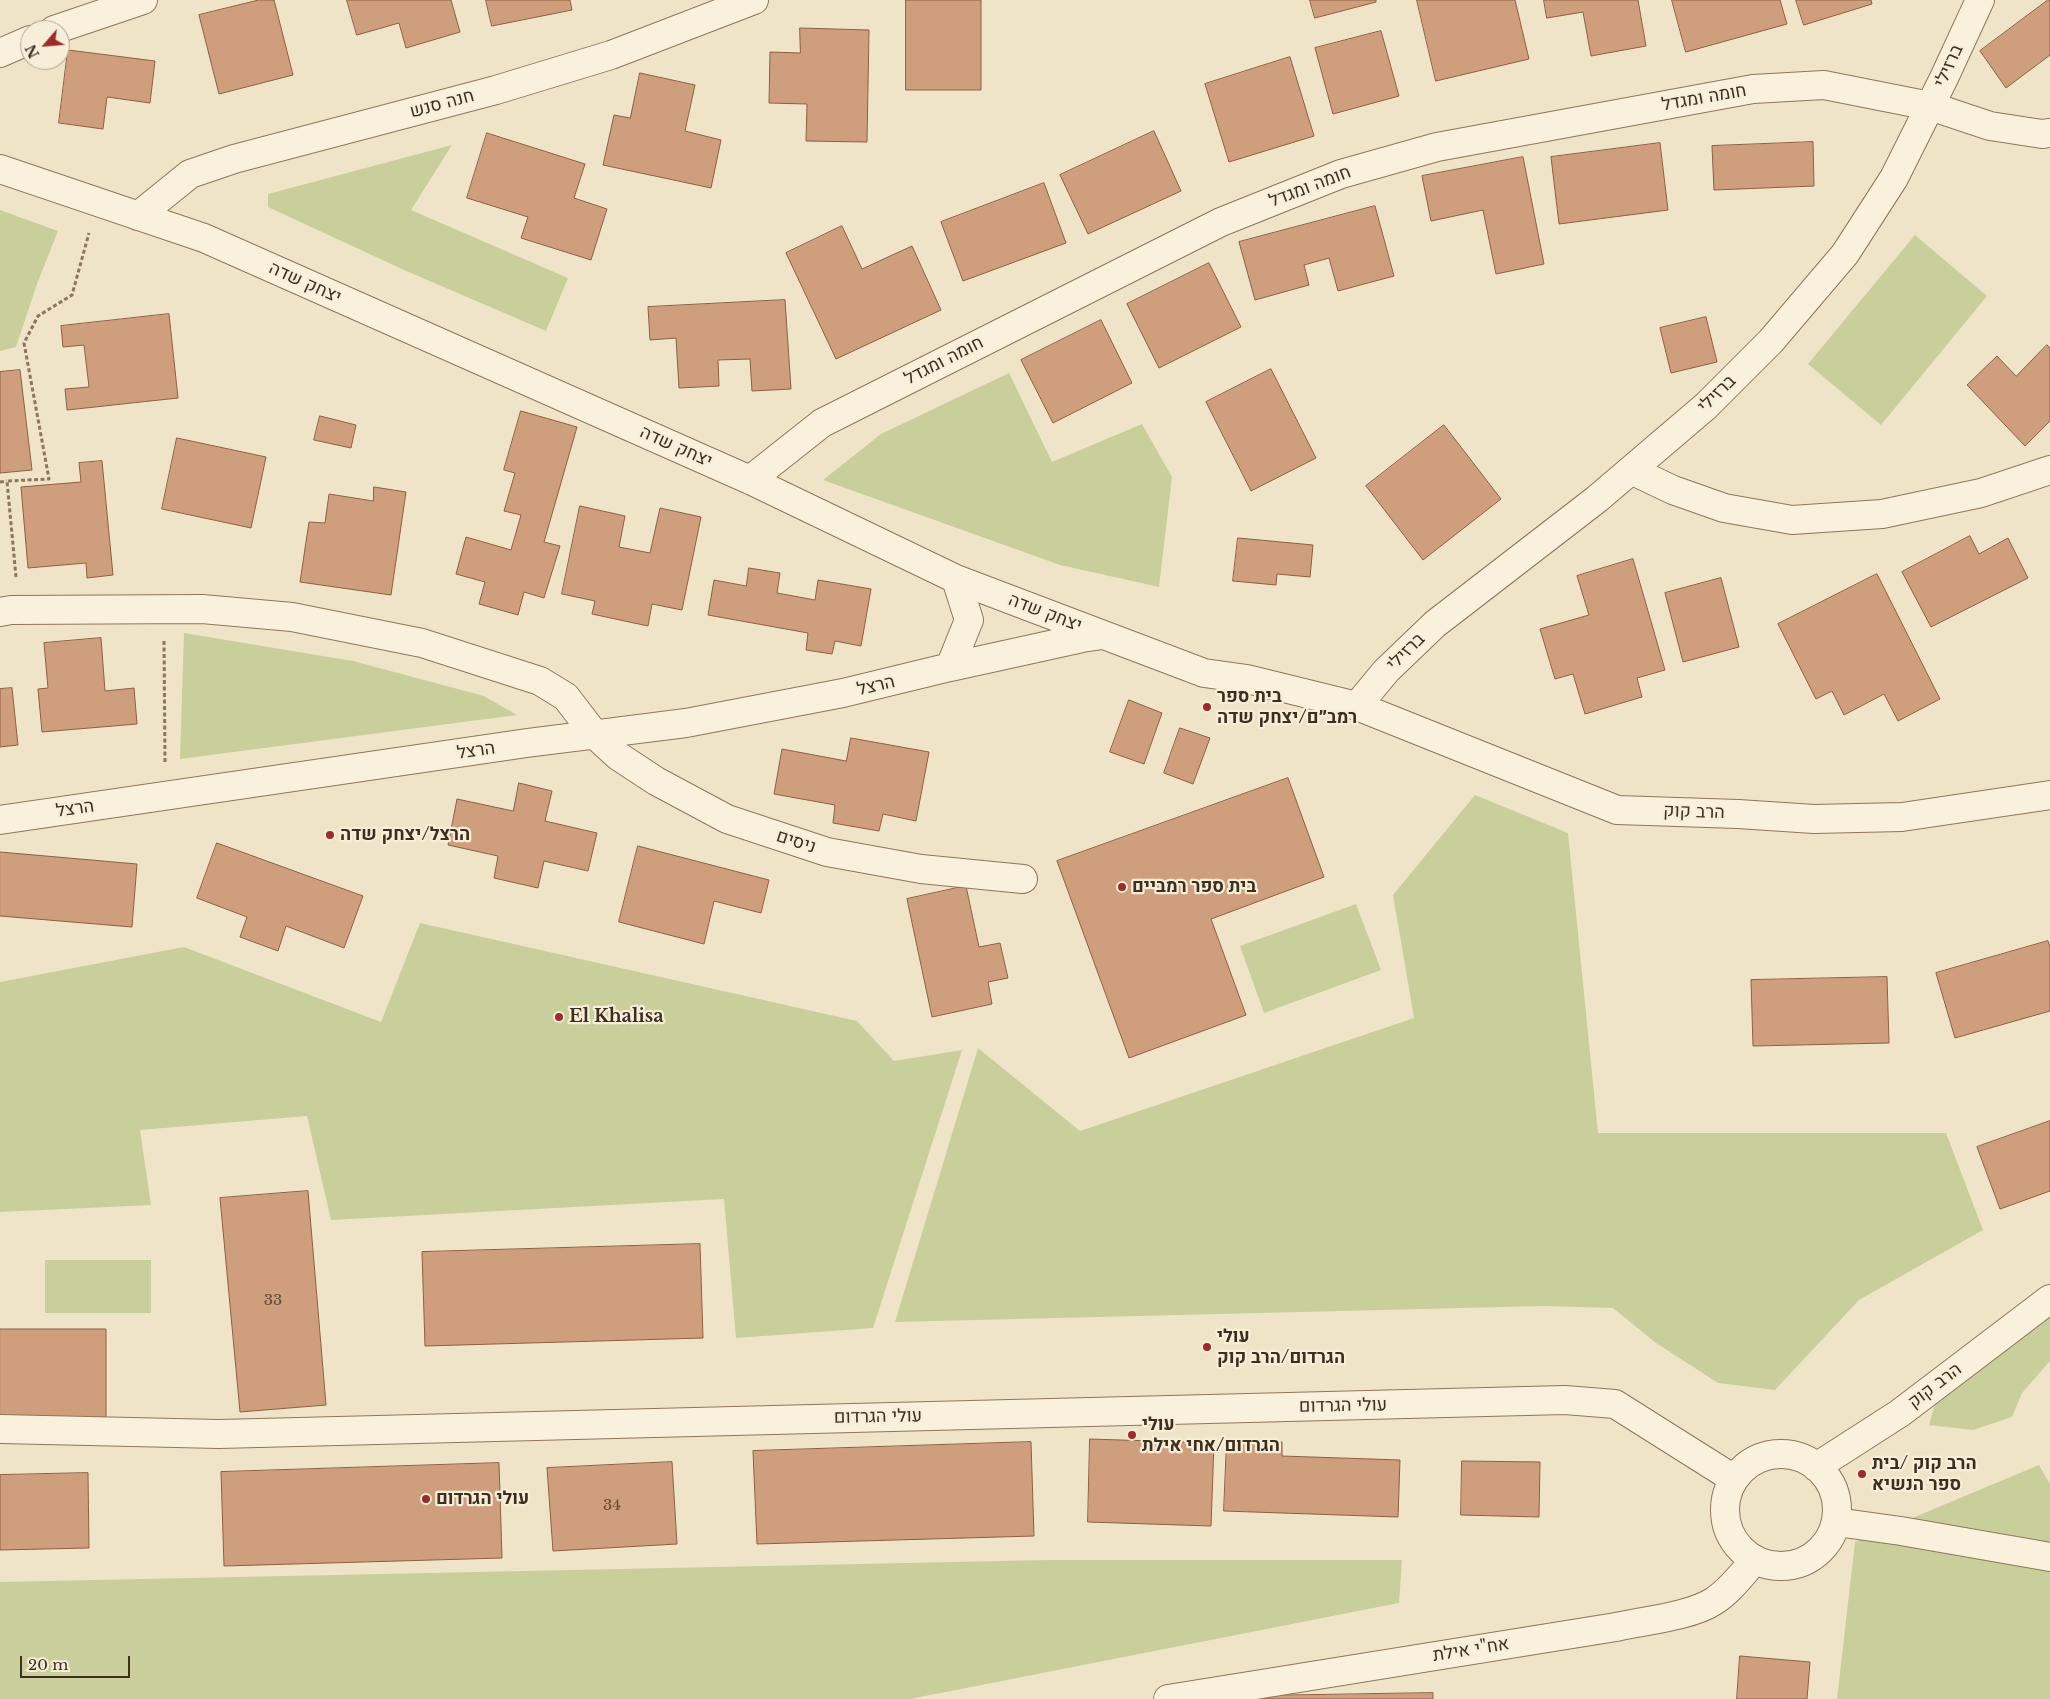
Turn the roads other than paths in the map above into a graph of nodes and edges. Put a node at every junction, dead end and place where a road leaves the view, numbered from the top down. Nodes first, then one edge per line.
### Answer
1 (143, 0) edge
2 (754, 0) edge
3 (1980, 0) edge
4 (70, 25) edge
5 (20, 44) edge
6 (0, 53) edge
7 (1930, 106) junction
8 (2050, 133) edge
9 (0, 169) edge
10 (138, 216) junction
11 (1631, 470) junction
12 (2050, 470) edge
13 (750, 480) junction
14 (956, 579) junction
15 (0, 612) edge
16 (1103, 635) junction
17 (950, 667) junction
18 (1357, 706) junction
19 (595, 734) junction
20 (2050, 795) edge
21 (0, 820) edge
22 (1023, 879) dead end
23 (2050, 1299) edge
24 (0, 1429) edge
25 (1816, 1467) junction
26 (1734, 1479) junction
27 (1836, 1522) junction
28 (2050, 1557) edge
29 (1755, 1560) junction
30 (1168, 1699) edge

1 - 4 street
2 - 10 street, חנה סנש
3 - 7 street, ברזילי
5 - 6 street
7 - 8 street, חומה ומגדל
7 - 11 street, ברזילי
7 - 13 street, חומה ומגדל
9 - 10 street, יצחק שדה
10 - 13 street, יצחק שדה
11 - 12 street
11 - 18 street, ברזילי
13 - 14 street, יצחק שדה
14 - 16 street, יצחק שדה
14 - 17 street
15 - 19 street, ניסים
16 - 17 street, הרצל
16 - 18 street, יצחק שדה
17 - 19 street, הרצל
18 - 20 street, הרב קוק
19 - 21 street, הרצל
19 - 22 street, ניסים
23 - 25 street, הרב קוק
24 - 26 street, עולי הגרדום
25 - 26 street
25 - 27 street
26 - 29 street
27 - 28 street
27 - 29 street
29 - 30 street, אח"י אילת

